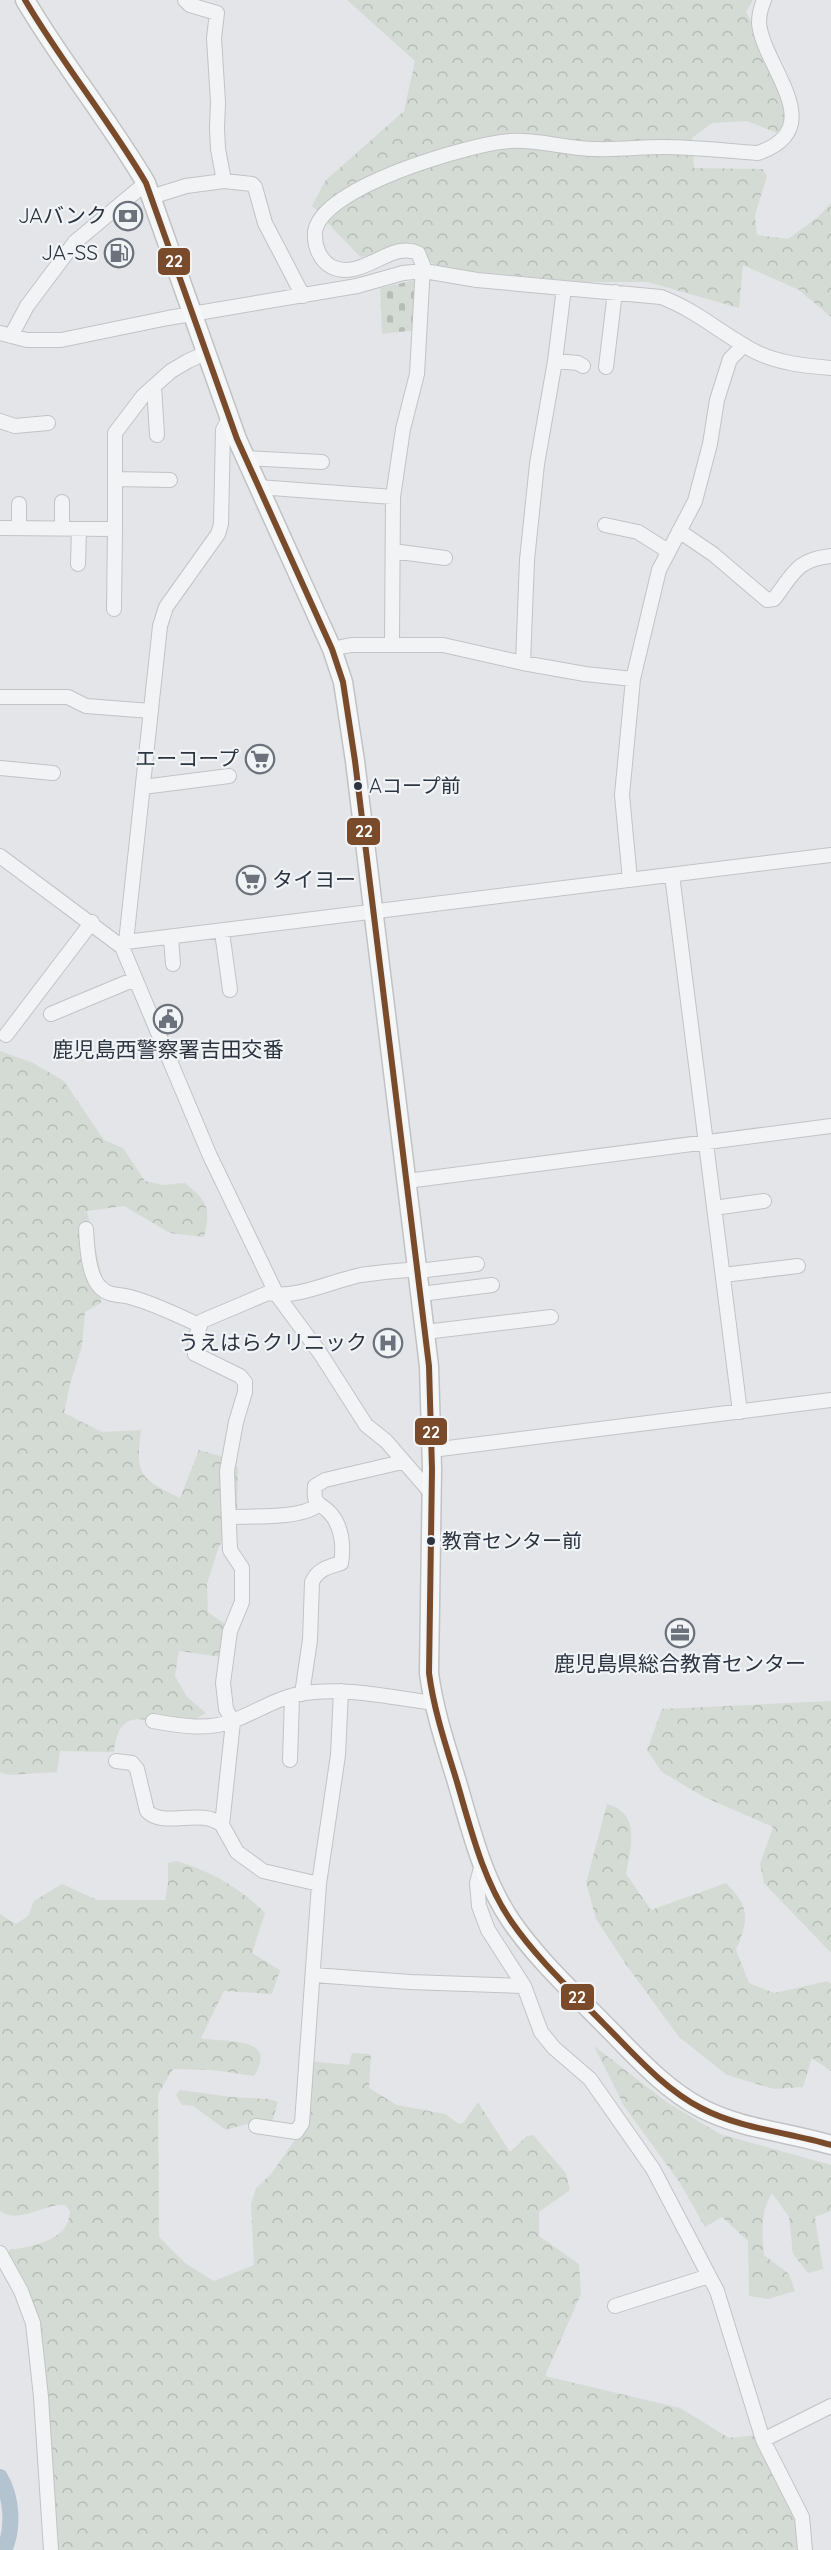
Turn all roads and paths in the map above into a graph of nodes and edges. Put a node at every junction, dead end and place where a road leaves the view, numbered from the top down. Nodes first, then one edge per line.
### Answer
1 (25, 0) edge
2 (185, 0) edge
3 (764, 0) edge
4 (224, 182) junction
5 (148, 190) junction
6 (424, 271) junction
7 (564, 288) junction
8 (615, 292) junction
9 (303, 296) junction
10 (194, 314) junction
11 (5, 334) edge
12 (744, 345) junction
13 (208, 352) junction
14 (555, 361) junction
15 (583, 366) dead end
16 (606, 367) dead end
17 (831, 368) edge
18 (154, 386) junction
19 (229, 418) junction
20 (0, 421) edge
21 (48, 423) dead end
22 (157, 435) dead end
23 (246, 458) junction
24 (322, 462) dead end
25 (115, 480) junction
26 (170, 480) dead end
27 (258, 487) junction
28 (393, 497) junction
29 (62, 502) dead end
30 (20, 504) dead end
31 (606, 525) dead end
32 (0, 528) edge
33 (19, 528) junction
34 (62, 529) junction
35 (79, 529) junction
36 (114, 529) junction
37 (679, 531) junction
38 (393, 550) junction
39 (668, 551) junction
40 (831, 556) edge
41 (445, 558) dead end
42 (78, 564) dead end
43 (114, 609) dead end
44 (392, 643) junction
45 (332, 649) junction
46 (523, 663) junction
47 (633, 680) junction
48 (0, 697) edge
49 (151, 711) junction
50 (0, 768) edge
51 (53, 772) dead end
52 (229, 776) dead end
53 (143, 787) junction
54 (831, 855) edge
55 (0, 856) edge
56 (672, 875) junction
57 (630, 880) junction
58 (373, 913) junction
59 (92, 922) junction
60 (222, 932) junction
61 (171, 938) junction
62 (124, 944) junction
63 (173, 964) dead end
64 (135, 979) junction
65 (230, 990) dead end
66 (51, 1014) dead end
67 (6, 1035) dead end
68 (831, 1126) edge
69 (706, 1142) junction
70 (406, 1181) junction
71 (764, 1201) dead end
72 (714, 1208) junction
73 (86, 1229) dead end
74 (477, 1263) dead end
75 (798, 1266) dead end
76 (418, 1270) junction
77 (723, 1275) junction
78 (492, 1285) dead end
79 (421, 1294) junction
80 (277, 1295) junction
81 (551, 1317) dead end
82 (199, 1325) junction
83 (425, 1332) junction
84 (831, 1400) edge
85 (740, 1412) junction
86 (432, 1450) junction
87 (402, 1462) junction
88 (432, 1494) junction
89 (318, 1505) junction
90 (230, 1517) junction
91 (341, 1691) junction
92 (297, 1695) junction
93 (433, 1702) junction
94 (153, 1721) dead end
95 (233, 1722) junction
96 (291, 1760) dead end
97 (116, 1761) dead end
98 (222, 1825) junction
99 (482, 1864) junction
100 (319, 1884) junction
101 (313, 1975) junction
102 (524, 1986) junction
103 (256, 2126) dead end
104 (831, 2145) edge
105 (0, 2253) edge
106 (709, 2276) junction
107 (615, 2306) dead end
108 (831, 2406) edge
109 (763, 2440) junction
110 (51, 2550) edge
111 (805, 2550) edge

1 - 5 main road
2 - 4 street
3 - 6 street
4 - 5 street
4 - 9 street
5 - 10 main road
5 - 11 street
6 - 7 street
6 - 9 street
6 - 28 street
7 - 8 street
7 - 14 street
8 - 12 street
8 - 16 street
9 - 10 street
10 - 11 street
10 - 13 main road
12 - 17 street
12 - 37 street
13 - 18 street
13 - 19 main road
14 - 15 street
14 - 46 street
18 - 22 street
18 - 25 street
19 - 23 main road
19 - 49 street
20 - 21 street
23 - 24 street
23 - 27 main road
25 - 26 street
25 - 36 street
27 - 28 street
27 - 45 main road
28 - 38 street
29 - 34 street
30 - 33 street
31 - 39 street
32 - 33 street
33 - 34 street
34 - 35 street
35 - 36 street
35 - 42 street
36 - 43 street
37 - 39 street
37 - 40 street
38 - 41 street
38 - 44 street
39 - 47 street
44 - 45 street
44 - 46 street
45 - 58 main road
46 - 47 street
47 - 57 street
48 - 49 street
49 - 53 street
50 - 51 street
52 - 53 street
53 - 62 street
54 - 56 street
55 - 59 street
56 - 57 street
56 - 69 street
57 - 58 street
58 - 60 street
58 - 70 main road
59 - 62 street
59 - 67 street
60 - 61 street
60 - 65 street
61 - 62 street
61 - 63 street
62 - 64 street
64 - 66 street
64 - 80 street
68 - 69 street
69 - 70 street
69 - 72 street
70 - 76 main road
71 - 72 street
72 - 77 street
73 - 82 street
74 - 76 street
75 - 77 street
76 - 79 main road
76 - 80 street
77 - 85 street
78 - 79 street
79 - 83 main road
80 - 82 street
80 - 87 street
81 - 83 street
82 - 90 street
83 - 86 main road
84 - 85 street
85 - 86 street
86 - 88 main road
87 - 88 street
87 - 89 street
88 - 93 main road
89 - 90 street
89 - 92 street
90 - 95 street
91 - 92 street
91 - 93 street
91 - 100 street
92 - 95 street
92 - 96 street
93 - 99 main road
94 - 95 street
95 - 98 street
97 - 98 street
98 - 100 street
99 - 102 street
99 - 104 main road
100 - 101 street
101 - 102 street
101 - 103 street
102 - 106 street
105 - 110 street
106 - 107 street
106 - 109 street
108 - 109 street
109 - 111 street

